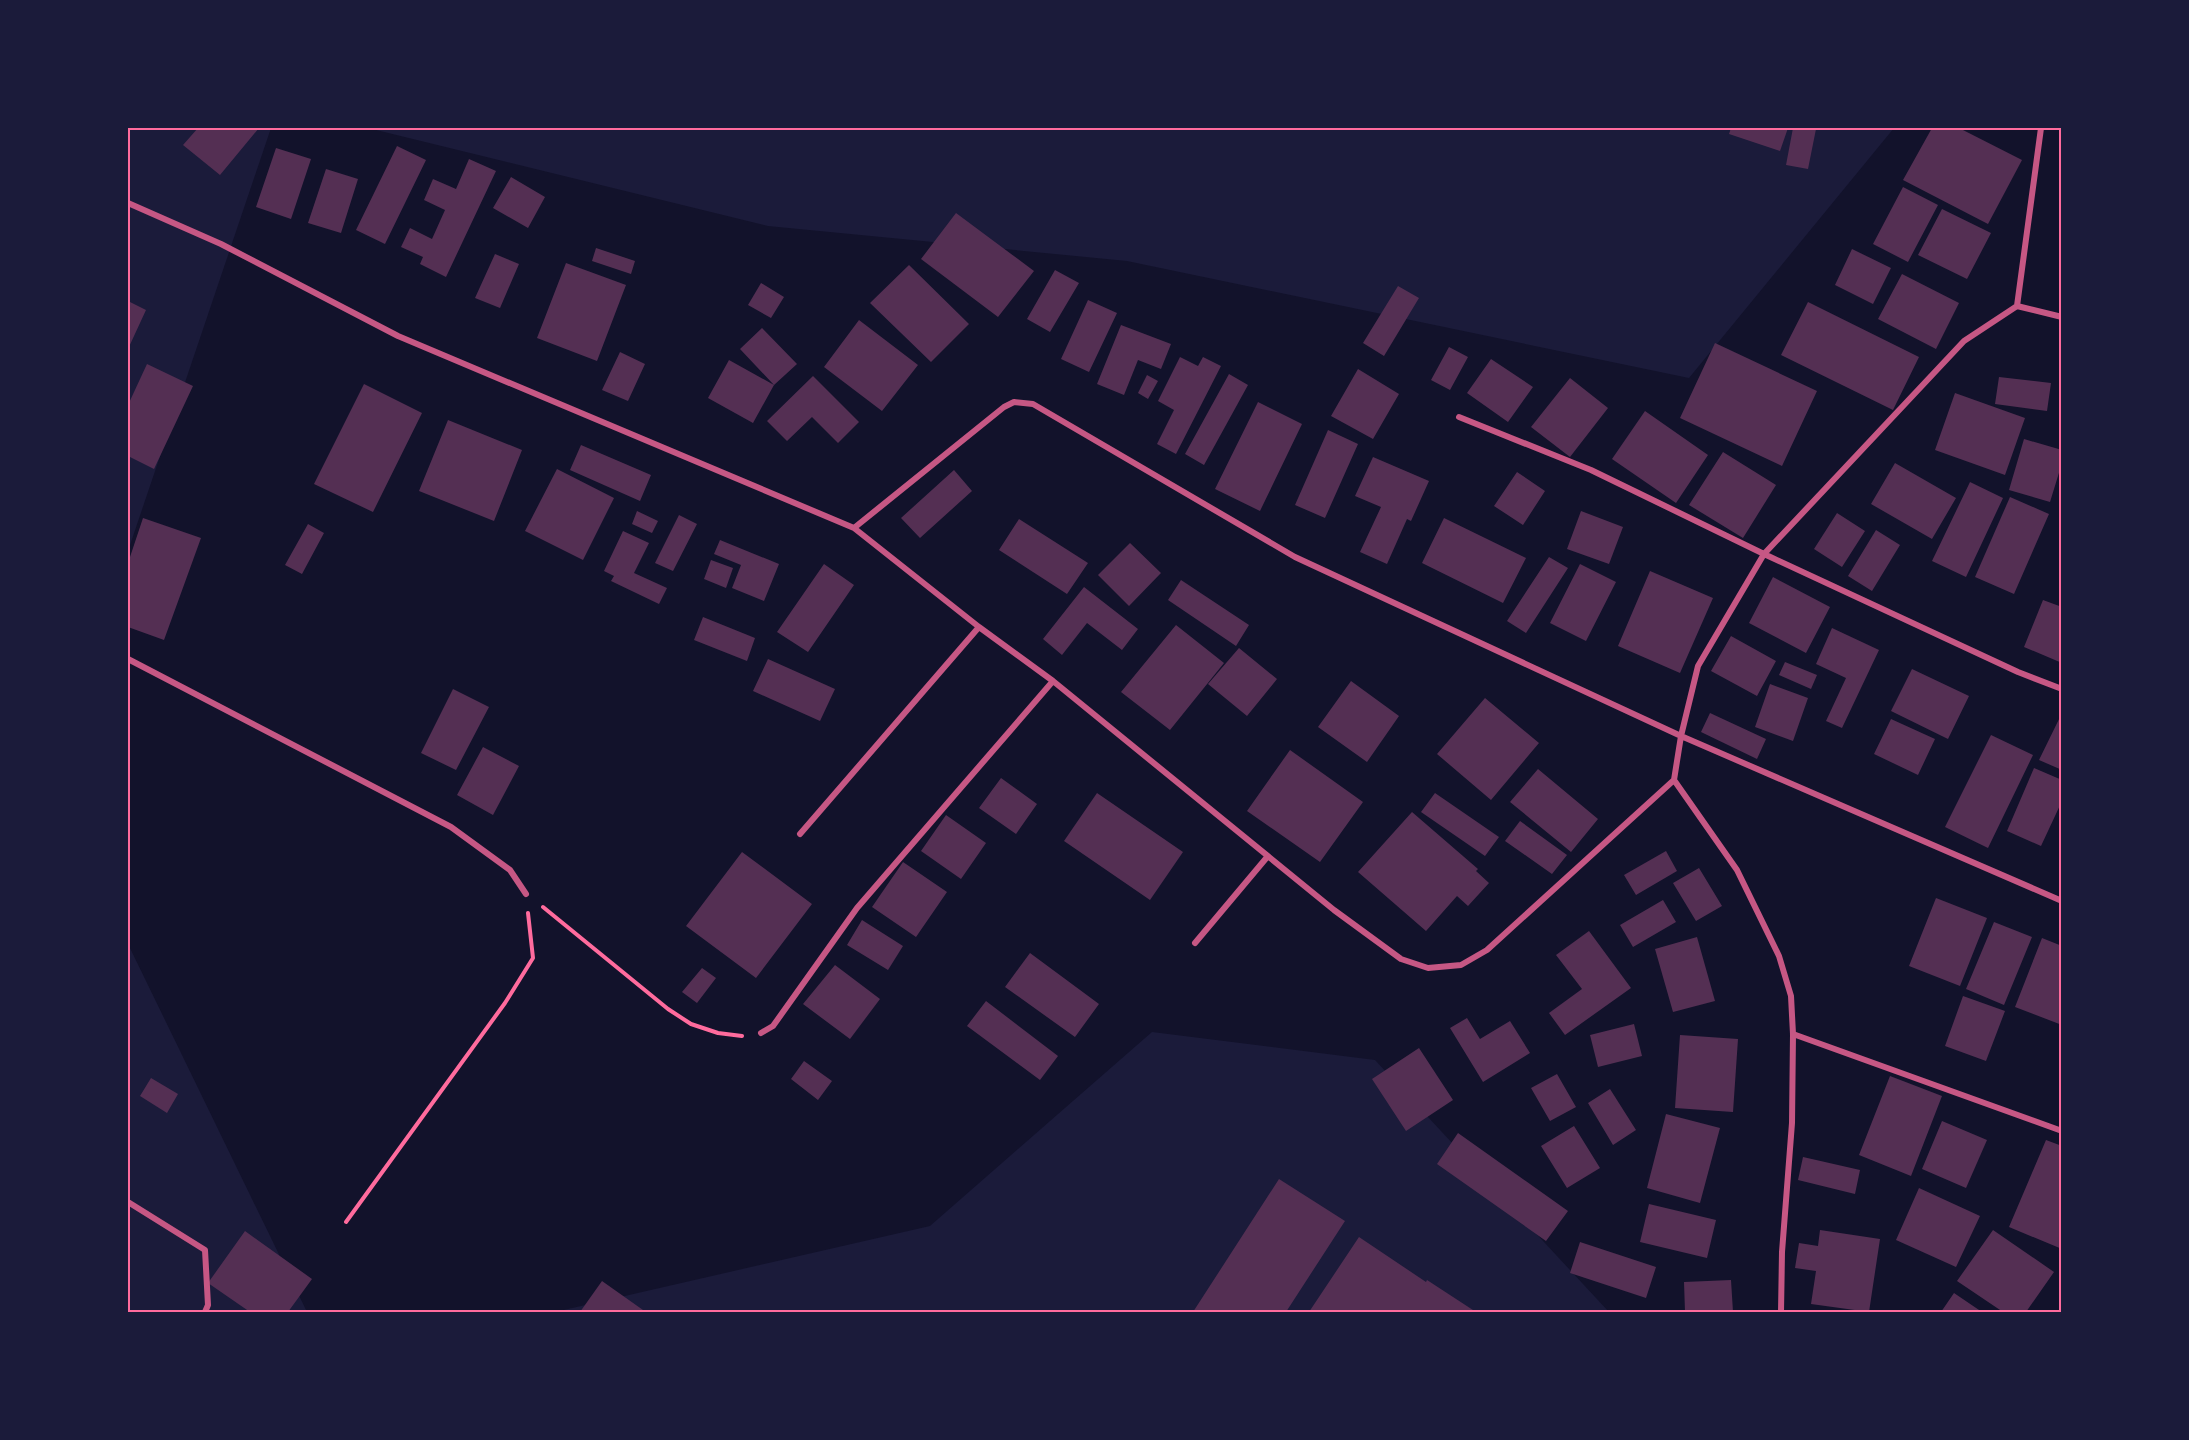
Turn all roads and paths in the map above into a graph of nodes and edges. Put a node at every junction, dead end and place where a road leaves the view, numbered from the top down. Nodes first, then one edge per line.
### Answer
1 (2041, 128) edge
2 (128, 203) edge
3 (2017, 306) junction
4 (2061, 317) edge
5 (1460, 417) dead end
6 (854, 528) junction
7 (1764, 554) junction
8 (980, 627) junction
9 (128, 659) edge
10 (1053, 681) junction
11 (2061, 689) edge
12 (1681, 736) junction
13 (1674, 780) junction
14 (800, 834) dead end
15 (1268, 856) junction
16 (526, 894) junction
17 (2061, 901) edge
18 (1195, 943) dead end
19 (760, 1033) joint
20 (1793, 1034) junction
21 (2061, 1131) edge
22 (128, 1202) edge
23 (346, 1222) dead end
24 (206, 1312) edge
25 (1781, 1312) edge

1 - 3 street
2 - 6 street
3 - 4 street
3 - 7 street
5 - 7 street
6 - 8 street
6 - 12 street
7 - 11 street
7 - 12 street
8 - 10 street
8 - 14 street
9 - 16 street
10 - 15 street
10 - 19 street
12 - 13 street
12 - 17 street
13 - 15 street
13 - 20 street
15 - 18 street
16 - 19 path
16 - 23 path
20 - 21 street
20 - 25 street
22 - 24 street

